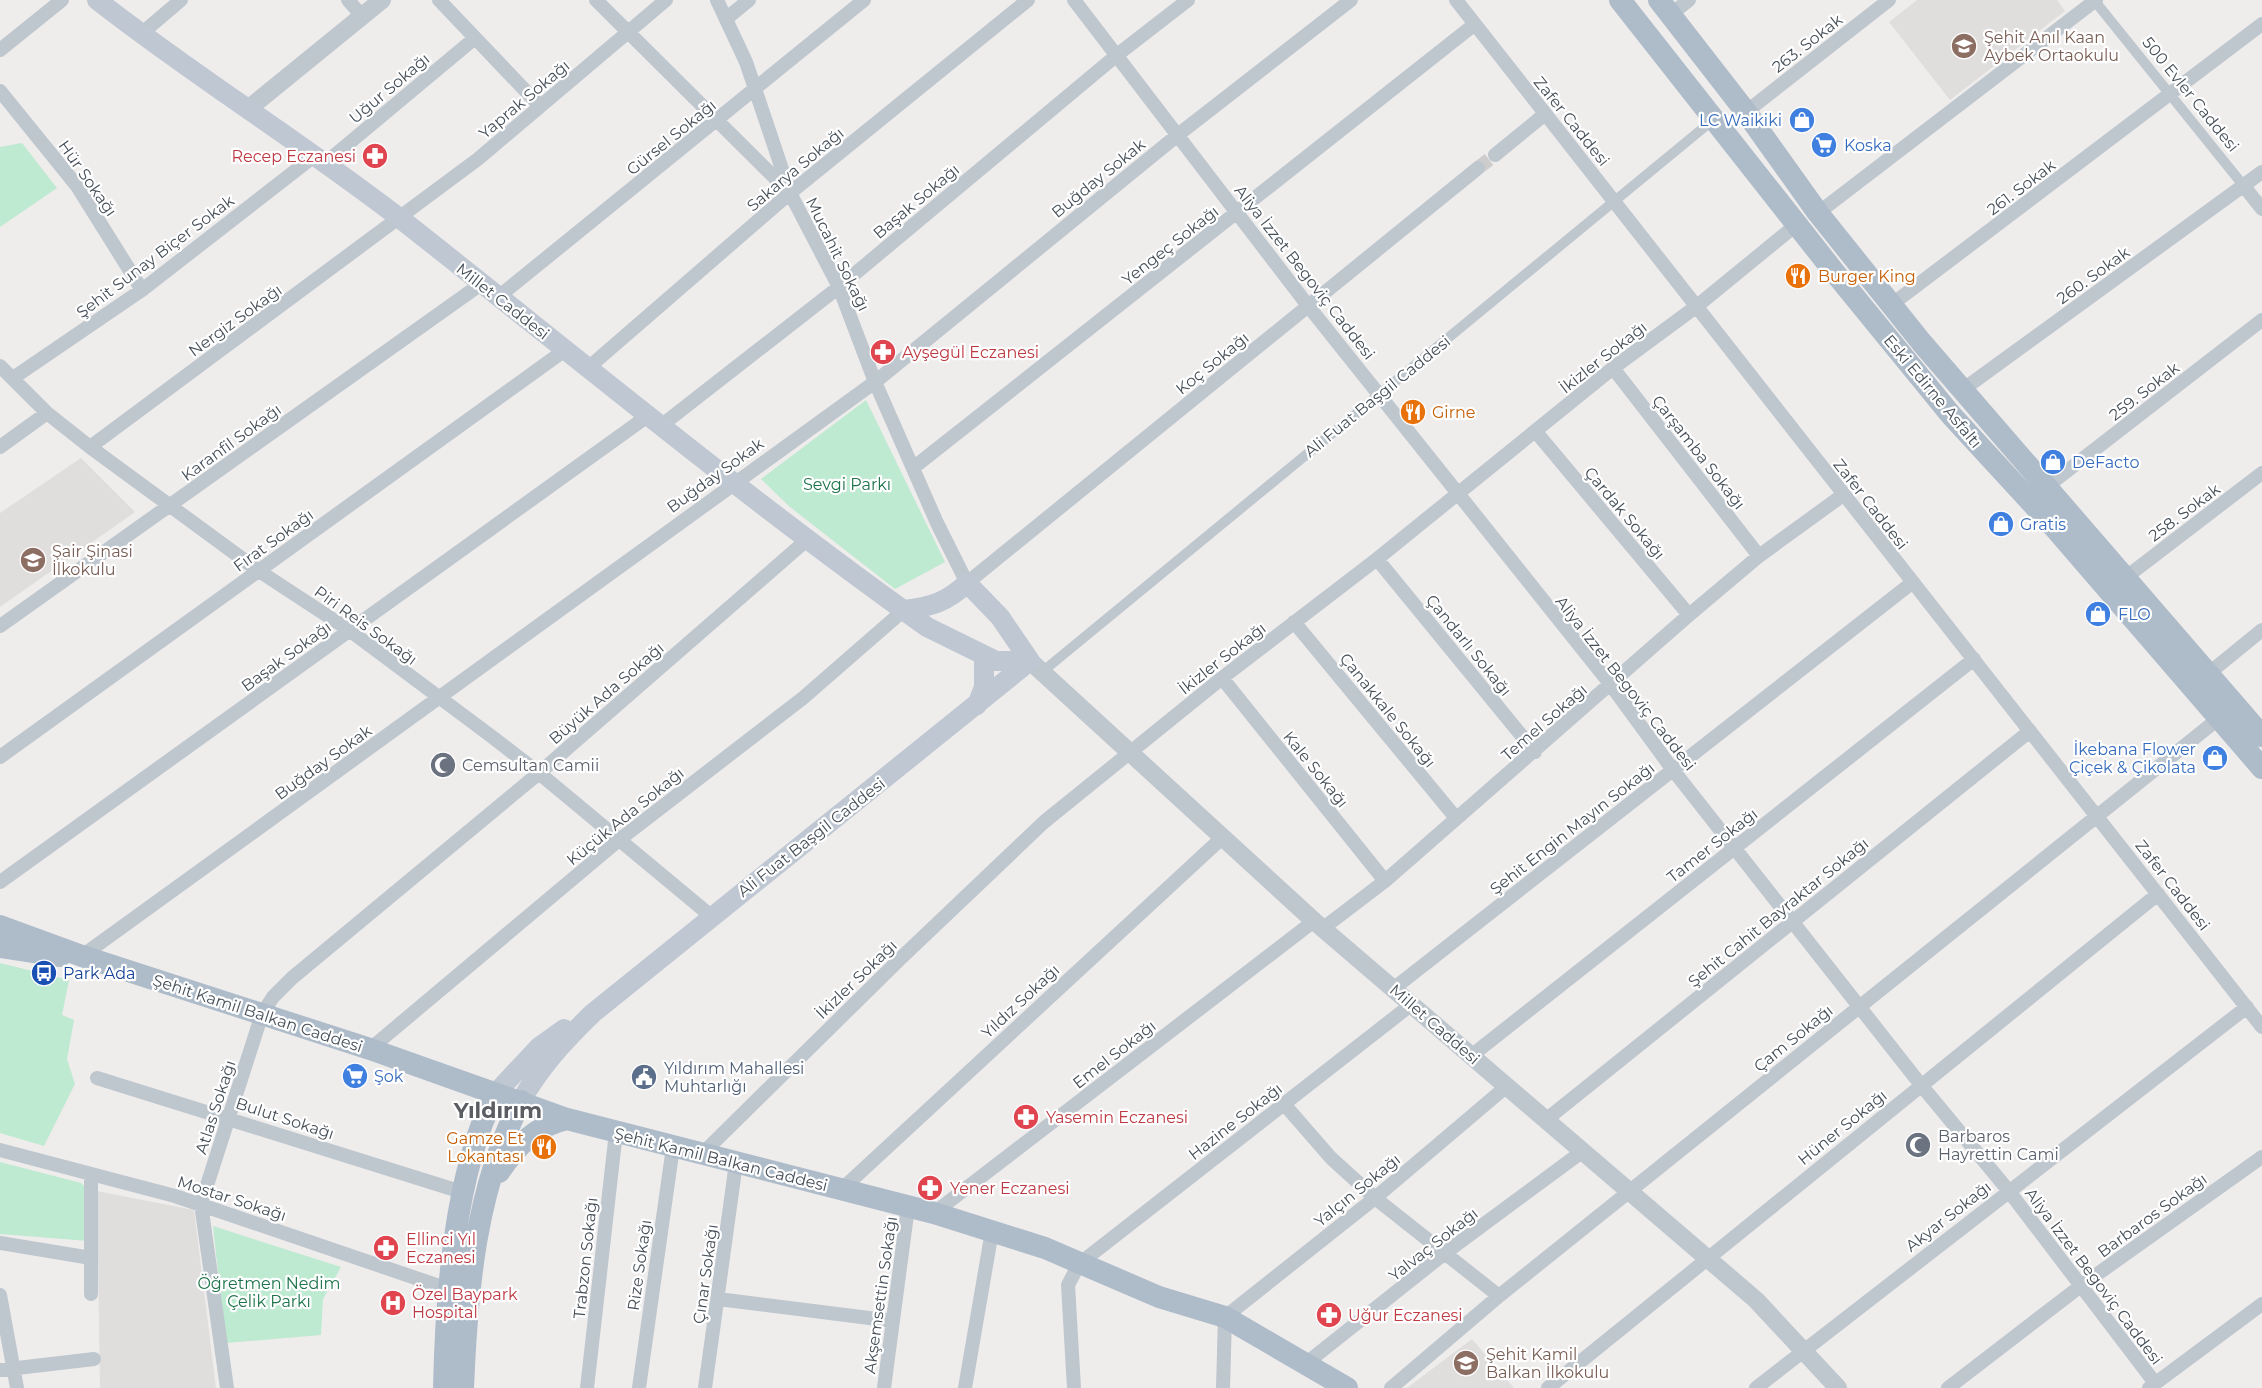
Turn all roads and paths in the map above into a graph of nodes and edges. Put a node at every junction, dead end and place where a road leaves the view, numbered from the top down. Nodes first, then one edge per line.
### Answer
1 (62, 0) edge
2 (96, 0) edge
3 (181, 0) edge
4 (348, 0) edge
5 (382, 0) edge
6 (439, 0) edge
7 (596, 0) edge
8 (666, 0) edge
9 (717, 0) edge
10 (749, 0) edge
11 (864, 0) edge
12 (1028, 0) edge
13 (1074, 0) edge
14 (1188, 0) edge
15 (1352, 0) edge
16 (1456, 0) edge
17 (1620, 0) edge
18 (1689, 0) edge
19 (1889, 0) edge
20 (2095, 0) edge
21 (1664, 7) edge
22 (362, 16) junction
23 (727, 18) junction
24 (1475, 24) junction
25 (2262, 24) edge
26 (141, 34) junction
27 (629, 34) junction
28 (475, 38) junction
29 (0, 50) edge
30 (1117, 56) junction
31 (0, 91) edge
32 (754, 92) junction
33 (2171, 95) junction
34 (540, 106) junction
35 (248, 109) junction
36 (1746, 112) junction
37 (1545, 114) junction
38 (717, 120) junction
39 (1713, 120) junction
40 (1179, 134) junction
41 (1495, 154) tunnel mouth
42 (319, 161) junction
43 (1478, 168) tunnel mouth
44 (2262, 172) edge
45 (2243, 185) junction
46 (790, 193) junction
47 (1615, 201) junction
48 (2262, 209) edge
49 (1238, 212) junction
50 (1818, 213) junction
51 (400, 219) junction
52 (1796, 225) junction
53 (481, 284) junction
54 (839, 286) junction
55 (142, 290) junction
56 (497, 298) junction
57 (1891, 305) junction
58 (1697, 306) junction
59 (1309, 307) junction
60 (2262, 320) edge
61 (565, 350) junction
62 (0, 366) edge
63 (588, 368) junction
64 (1612, 368) junction
65 (13, 378) junction
66 (875, 382) junction
67 (1961, 391) junction
68 (1379, 394) junction
69 (47, 413) junction
70 (656, 420) junction
71 (1536, 432) junction
72 (0, 447) edge
73 (90, 447) junction
74 (913, 468) junction
75 (2262, 473) edge
76 (735, 481) junction
77 (2045, 488) junction
78 (1456, 494) junction
79 (1843, 495) junction
80 (169, 506) junction
81 (809, 538) junction
82 (1759, 556) junction
83 (1377, 559) junction
84 (259, 571) junction
85 (2125, 578) junction
86 (1913, 582) junction
87 (968, 583) junction
88 (950, 599) junction
89 (904, 610) junction
90 (1689, 615) junction
91 (1294, 622) junction
92 (0, 626) edge
93 (349, 630) junction
94 (2262, 630) edge
95 (943, 635) junction
96 (984, 656) junction
97 (1974, 660) junction
98 (1036, 667) junction
99 (2208, 674) junction
100 (1222, 678) junction
101 (1611, 685) junction
102 (439, 698) junction
103 (2203, 699) junction
104 (977, 706) junction
105 (2218, 718) junction
106 (2031, 731) junction
107 (2262, 736) edge
108 (1534, 752) junction
109 (1132, 753) junction
110 (0, 757) edge
111 (2262, 768) edge
112 (1673, 770) junction
113 (539, 773) junction
114 (2097, 815) junction
115 (1456, 818) junction
116 (1223, 837) junction
117 (619, 840) junction
118 (1734, 848) junction
119 (1385, 881) junction
120 (0, 882) edge
121 (2158, 894) junction
122 (711, 916) junction
123 (1791, 921) junction
124 (1318, 925) junction
125 (0, 926) edge
126 (0, 947) edge
127 (82, 956) junction
128 (1394, 989) junction
129 (1412, 1004) junction
130 (1859, 1006) junction
131 (2247, 1007) junction
132 (593, 1013) junction
133 (262, 1014) junction
134 (2262, 1027) edge
135 (370, 1049) junction
136 (1471, 1056) junction
137 (97, 1078) dead end
138 (1920, 1085) junction
139 (1507, 1086) junction
140 (495, 1094) junction
141 (521, 1101) junction
142 (1284, 1104) junction
143 (229, 1117) junction
144 (567, 1119) junction
145 (1547, 1119) junction
146 (616, 1132) junction
147 (673, 1147) junction
148 (0, 1150) edge
149 (1583, 1151) junction
150 (701, 1155) junction
151 (2262, 1157) edge
152 (736, 1164) junction
153 (92, 1174) junction
154 (486, 1190) junction
155 (841, 1190) junction
156 (2008, 1190) junction
157 (1629, 1191) junction
158 (462, 1192) junction
159 (1375, 1198) junction
160 (201, 1204) junction
161 (908, 1207) junction
162 (934, 1213) junction
163 (992, 1231) junction
164 (0, 1243) edge
165 (1445, 1253) junction
166 (91, 1258) junction
167 (1707, 1258) junction
168 (1079, 1264) junction
169 (2082, 1285) junction
170 (451, 1290) junction
171 (91, 1294) dead end
172 (0, 1295) edge
173 (1499, 1296) junction
174 (718, 1299) junction
175 (2262, 1304) edge
176 (1225, 1317) junction
177 (893, 1321) junction
178 (1803, 1350) junction
179 (94, 1359) dead end
180 (1304, 1365) junction
181 (7, 1369) edge
182 (2152, 1386) edge
183 (17, 1388) edge
184 (227, 1388) edge
185 (444, 1388) edge
186 (463, 1388) edge
187 (587, 1388) edge
188 (639, 1388) edge
189 (705, 1388) edge
190 (884, 1388) edge
191 (965, 1388) edge
192 (1074, 1388) edge
193 (1223, 1388) edge
194 (1347, 1388) edge
195 (1391, 1388) edge
196 (1548, 1388) edge
197 (1756, 1388) edge
198 (1838, 1388) edge
199 (1948, 1388) edge

1 - 29 street
2 - 26 main road, Millet Caddesi
3 - 26 street
4 - 22 street
5 - 22 street
6 - 28 street
7 - 27 street
8 - 27 street, Yaprak Sokağı
9 - 23 street, Mucahit Sokağı
10 - 23 street
11 - 32 street, Gürsel Sokağı
12 - 46 street, Sakarya Sokağı
13 - 30 street, Aliya İzzet Begoviç Caddesi
14 - 30 street, Başak Sokağı
15 - 40 street, Buğday Sokak
16 - 24 street, Zafer Caddesi
17 - 39 main road, Eski Edirne Asfaltı
18 - 21 street
19 - 36 street, 263. Sokak
20 - 33 street, 500 Evler Caddesi
20 - 50 street
21 - 36 main road, Eski Edirne Asfaltı
22 - 35 street
23 - 32 street, Mucahit Sokağı
24 - 37 street, Zafer Caddesi
24 - 49 street, Yengeç Sokağı
25 - 33 street, 261. Sokak
26 - 35 main road, Millet Caddesi
27 - 34 street, Yaprak Sokağı
27 - 38 street
28 - 34 street
28 - 42 street, Uğur Sokağı
30 - 40 street, Aliya İzzet Begoviç Caddesi
30 - 54 street, Başak Sokağı
31 - 55 street, Hür Sokağı
32 - 38 street, Gürsel Sokağı
32 - 46 street, Mucahit Sokağı
33 - 45 street, 500 Evler Caddesi
33 - 57 street, 261. Sokak
34 - 51 street, Yaprak Sokağı
35 - 42 main road, Millet Caddesi
36 - 50 main road, Eski Edirne Asfaltı
37 - 41 street
37 - 47 street, Zafer Caddesi
38 - 46 street
38 - 56 street, Gürsel Sokağı
39 - 47 street, Ali Fuat Başgil Caddesi
39 - 52 main road, Eski Edirne Asfaltı
40 - 49 street, Aliya İzzet Begoviç Caddesi
40 - 66 street, Buğday Sokak
42 - 51 main road, Millet Caddesi
42 - 55 street, Şehit Sunay Biçer Sokak
43 - 59 street, Koç Sokağı
44 - 45 street, 260. Sokak
45 - 48 street, 500 Evler Caddesi
45 - 67 street, 260. Sokak
46 - 54 street, Mucahit Sokağı
46 - 63 street, Sakarya Sokağı
47 - 58 street, Zafer Caddesi
47 - 68 street, Ali Fuat Başgil Caddesi
49 - 59 street, Aliya İzzet Begoviç Caddesi
49 - 74 street, Yengeç Sokağı
50 - 57 main road, Eski Edirne Asfaltı
51 - 53 main road, Millet Caddesi
51 - 73 street, Nergiz Sokağı
52 - 58 street, İkizler Sokağı
52 - 103 main road, Eski Edirne Asfaltı
53 - 56 main road, Millet Caddesi
53 - 80 street, Karanfil Sokağı
54 - 66 street, Mucahit Sokağı
54 - 70 street, Başak Sokağı
55 - 65 street, Şehit Sunay Biçer Sokak
56 - 61 main road, Millet Caddesi
57 - 67 main road, Eski Edirne Asfaltı
58 - 64 street, İkizler Sokağı
58 - 79 street, Zafer Caddesi
59 - 68 street, Aliya İzzet Begoviç Caddesi
59 - 87 street, Koç Sokağı
60 - 77 street, 259. Sokak
61 - 63 main road, Millet Caddesi
61 - 84 street, Fırat Sokağı
62 - 65 street, Piri Reis Sokağı
63 - 70 main road, Millet Caddesi
64 - 71 street, İkizler Sokağı
64 - 82 street, Çarşamba Sokağı
65 - 69 street, Piri Reis Sokağı
66 - 74 street, Mucahit Sokağı
66 - 76 street, Buğday Sokak
67 - 77 main road, Eski Edirne Asfaltı
68 - 78 street, Aliya İzzet Begoviç Caddesi
68 - 98 street, Ali Fuat Başgil Caddesi
69 - 72 street
69 - 73 street, Piri Reis Sokağı
70 - 76 main road, Millet Caddesi
70 - 93 street, Başak Sokağı
71 - 78 street, İkizler Sokağı
71 - 90 street, Çardak Sokağı
73 - 80 street, Piri Reis Sokağı
74 - 87 street, Mucahit Sokağı
75 - 85 street, 258. Sokak
76 - 81 main road, Millet Caddesi
76 - 102 street, Buğday Sokak
77 - 85 main road, Eski Edirne Asfaltı
78 - 83 street, İkizler Sokağı
78 - 101 street, Aliya İzzet Begoviç Caddesi
79 - 82 street, Temel Sokağı
79 - 86 street, Zafer Caddesi
80 - 84 street, Piri Reis Sokağı
80 - 92 street, Karanfil Sokağı
81 - 89 main road, Millet Caddesi
81 - 113 street, Büyük Ada Sokağı
82 - 90 street, Temel Sokağı
83 - 91 street, İkizler Sokağı
83 - 108 street, Çandarlı Sokağı
84 - 93 street, Piri Reis Sokağı
84 - 110 street, Fırat Sokağı
85 - 99 main road, Eski Edirne Asfaltı
86 - 97 street, Zafer Caddesi
86 - 112 street, Şehit Engin Mayın Sokağı
87 - 88 main road
87 - 98 main road
88 - 89 main road
88 - 95 main road
89 - 95 main road, Millet Caddesi
89 - 117 street, Küçük Ada Sokağı
90 - 101 street, Temel Sokağı
91 - 100 street, İkizler Sokağı
91 - 115 street, Çanakkale Sokağı
93 - 102 street, Piri Reis Sokağı
93 - 120 street, Başak Sokağı
94 - 99 street
95 - 96 main road, Millet Caddesi
96 - 98 main road, Millet Caddesi
96 - 104 main road
97 - 106 street, Zafer Caddesi
97 - 118 street, Tamer Sokağı
98 - 104 main road, Ali Fuat Başgil Caddesi
98 - 109 street, Millet Caddesi
99 - 103 main road
99 - 107 main road, Eski Edirne Asfaltı
100 - 109 street, İkizler Sokağı
100 - 119 street, Kale Sokağı
101 - 108 street, Temel Sokağı
101 - 112 street, Aliya İzzet Begoviç Caddesi
102 - 113 street, Piri Reis Sokağı
102 - 127 street, Buğday Sokak
103 - 105 main road, Eski Edirne Asfaltı
104 - 122 main road, Ali Fuat Başgil Caddesi
105 - 111 main road, Eski Edirne Asfaltı
105 - 114 street, Çam Sokağı
106 - 114 street, Zafer Caddesi
106 - 123 street, Şehit Cahit Bayraktar Sokağı
108 - 115 street, Temel Sokağı
109 - 116 street, Millet Caddesi
109 - 150 street, İkizler Sokağı
112 - 118 street, Aliya İzzet Begoviç Caddesi
112 - 128 street, Şehit Engin Mayın Sokağı
113 - 117 street, Piri Reis Sokağı
113 - 133 street, Büyük Ada Sokağı
114 - 121 street, Zafer Caddesi
114 - 130 street, Çam Sokağı
115 - 119 street, Temel Sokağı
116 - 124 street, Millet Caddesi
116 - 155 street, Yıldız Sokağı
117 - 122 street, Piri Reis Sokağı
117 - 135 street, Küçük Ada Sokağı
118 - 123 street, Aliya İzzet Begoviç Caddesi
118 - 136 street, Tamer Sokağı
119 - 124 street, Temel Sokağı
121 - 131 street, Zafer Caddesi
121 - 138 street, Hüner Sokağı
122 - 132 main road, Ali Fuat Başgil Caddesi
123 - 130 street, Aliya İzzet Begoviç Caddesi
123 - 145 street, Şehit Cahit Bayraktar Sokağı
124 - 128 street, Millet Caddesi
124 - 162 street, Emel Sokağı
125 - 127 main road, Şehit Kamil Balkan Caddesi
126 - 127 main road, Şehit Kamil Balkan Caddesi
127 - 133 main road, Şehit Kamil Balkan Caddesi
128 - 129 street, Millet Caddesi
129 - 136 street, Millet Caddesi
129 - 142 street, Hazine Sokağı
130 - 138 street, Aliya İzzet Begoviç Caddesi
130 - 157 street, Çam Sokağı
131 - 134 street, Zafer Caddesi
131 - 156 street, Akyar Sokağı
132 - 140 main road
132 - 141 main road
133 - 135 main road, Şehit Kamil Balkan Caddesi
133 - 143 street, Atlas Sokağı
135 - 140 main road, Şehit Kamil Balkan Caddesi
136 - 139 street, Millet Caddesi
137 - 143 street, Bulut Sokağı
138 - 156 street, Aliya İzzet Begoviç Caddesi
138 - 167 street, Hüner Sokağı
139 - 145 street, Millet Caddesi
139 - 159 street, Yalçın Sokağı
140 - 141 main road, Şehit Kamil Balkan Caddesi
140 - 158 main road
141 - 144 main road, Şehit Kamil Balkan Caddesi
141 - 154 main road
142 - 159 street
142 - 168 street, Hazine Sokağı
143 - 158 street, Bulut Sokağı
143 - 160 street, Atlas Sokağı
144 - 146 main road, Şehit Kamil Balkan Caddesi
144 - 154 main road
145 - 149 street, Millet Caddesi
146 - 147 main road, Şehit Kamil Balkan Caddesi
146 - 187 street, Trabzon Sokağı
147 - 150 main road, Şehit Kamil Balkan Caddesi
147 - 188 street, Rize Sokağı
148 - 153 street, Mostar Sokağı
149 - 157 street, Millet Caddesi
149 - 165 street, Yalvaç Sokağı
150 - 152 main road, Şehit Kamil Balkan Caddesi
151 - 169 street, Barbaros Sokağı
152 - 155 main road, Şehit Kamil Balkan Caddesi
152 - 174 street, Çınar Sokağı
153 - 160 street, Mostar Sokağı
153 - 166 street
154 - 186 main road
155 - 161 main road, Şehit Kamil Balkan Caddesi
156 - 169 street, Aliya İzzet Begoviç Caddesi
156 - 178 street, Akyar Sokağı
157 - 167 street, Millet Caddesi
157 - 173 street, Çam Sokağı
158 - 170 main road
159 - 165 street
159 - 176 street, Yalçın Sokağı
160 - 170 street, Mostar Sokağı
160 - 184 street, Atlas Sokağı
161 - 162 main road, Şehit Kamil Balkan Caddesi
161 - 177 street, Akşemsettin Sokağı
162 - 163 main road, Şehit Kamil Balkan Caddesi
163 - 168 main road, Şehit Kamil Balkan Caddesi
163 - 191 street
164 - 166 street
165 - 173 street
165 - 180 street, Yalvaç Sokağı
166 - 171 street
167 - 178 street, Millet Caddesi
167 - 196 street, Hüner Sokağı
168 - 176 main road, Şehit Kamil Balkan Caddesi
168 - 192 street
169 - 182 street, Aliya İzzet Begoviç Caddesi
169 - 199 street, Barbaros Sokağı
170 - 185 main road
172 - 181 street
173 - 195 street, Çam Sokağı
174 - 177 street
174 - 189 street, Çınar Sokağı
175 - 182 street
176 - 180 main road, Şehit Kamil Balkan Caddesi
176 - 193 street
177 - 190 street, Akşemsettin Sokağı
178 - 197 street, Akyar Sokağı
178 - 198 street, Millet Caddesi
179 - 181 street
180 - 194 main road, Şehit Kamil Balkan Caddesi
181 - 183 street

